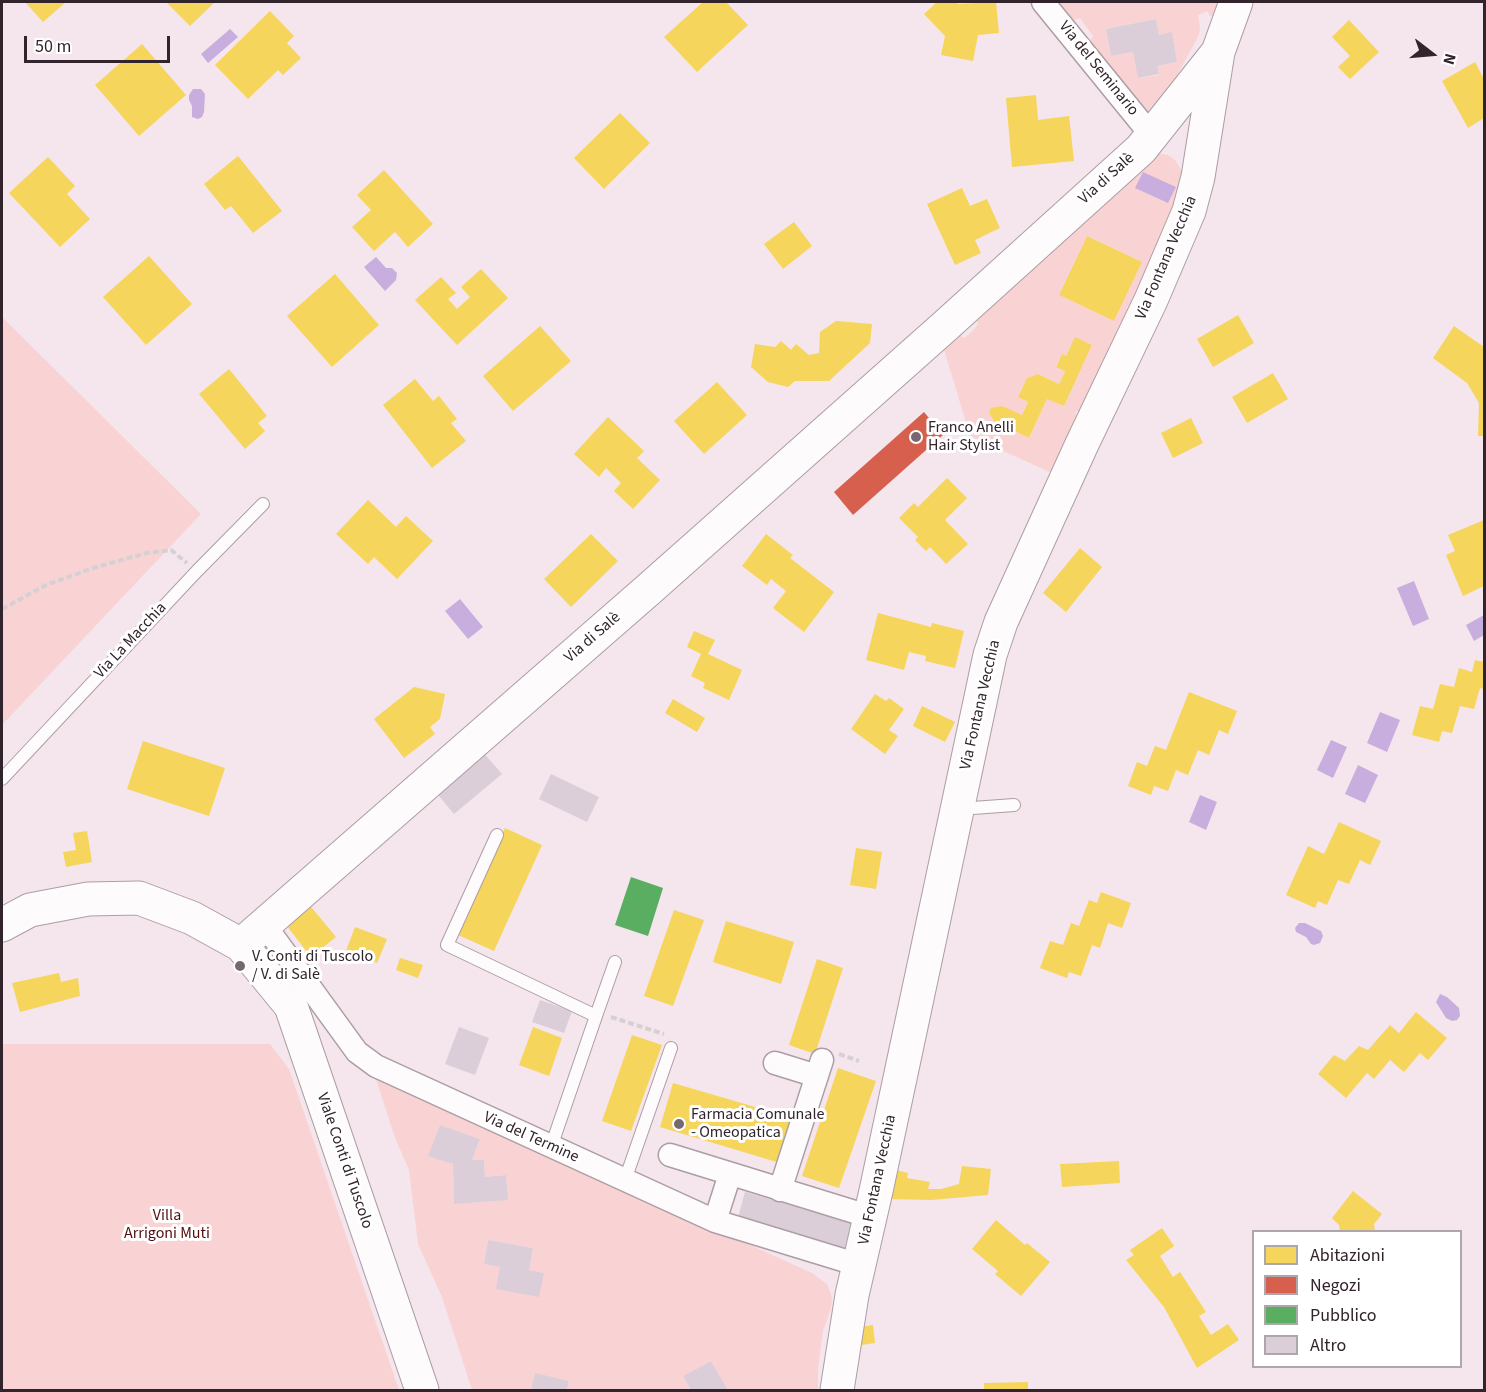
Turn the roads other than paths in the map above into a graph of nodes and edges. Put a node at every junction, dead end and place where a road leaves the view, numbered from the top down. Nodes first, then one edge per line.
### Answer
1 (1043, 2) edge
2 (1236, 2) edge
3 (1218, 52) junction
4 (1149, 140) junction
5 (1198, 177) junction
6 (263, 504) dead end
7 (2, 779) edge
8 (1014, 805) dead end
9 (958, 809) junction
10 (497, 835) dead end
11 (2, 909) edge
12 (2, 925) edge
13 (252, 935) junction
14 (615, 962) dead end
15 (596, 1016) junction
16 (671, 1048) dead end
17 (774, 1063) dead end
18 (551, 1147) junction
19 (670, 1155) dead end
20 (730, 1174) junction
21 (625, 1180) junction
22 (780, 1190) junction
23 (871, 1216) junction
24 (715, 1221) junction
25 (859, 1265) junction
26 (422, 1390) edge
27 (837, 1390) edge

1 - 4 street, Via del Seminario
2 - 3 main road, Via di Salè
3 - 4 main road, Via di Salè
3 - 5 main road, Via Fontana Vecchia
4 - 5 main road
4 - 13 main road, Via di Salè
5 - 9 main road, Via Fontana Vecchia
6 - 7 lane, Via La Macchia
8 - 9 lane
9 - 23 main road, Via Fontana Vecchia
10 - 15 lane
11 - 13 main road
12 - 13 main road
13 - 18 street, Via del Termine
13 - 26 main road, Viale Conti di Tuscolo
14 - 15 lane
15 - 18 lane
16 - 21 lane
17 - 22 street
18 - 21 street, Via del Termine
19 - 20 street
20 - 22 street
20 - 24 street
21 - 24 street, Via del Termine
22 - 23 street
23 - 25 main road, Via Fontana Vecchia
24 - 25 street, Via del Termine
25 - 27 main road, Via Fontana Vecchia

